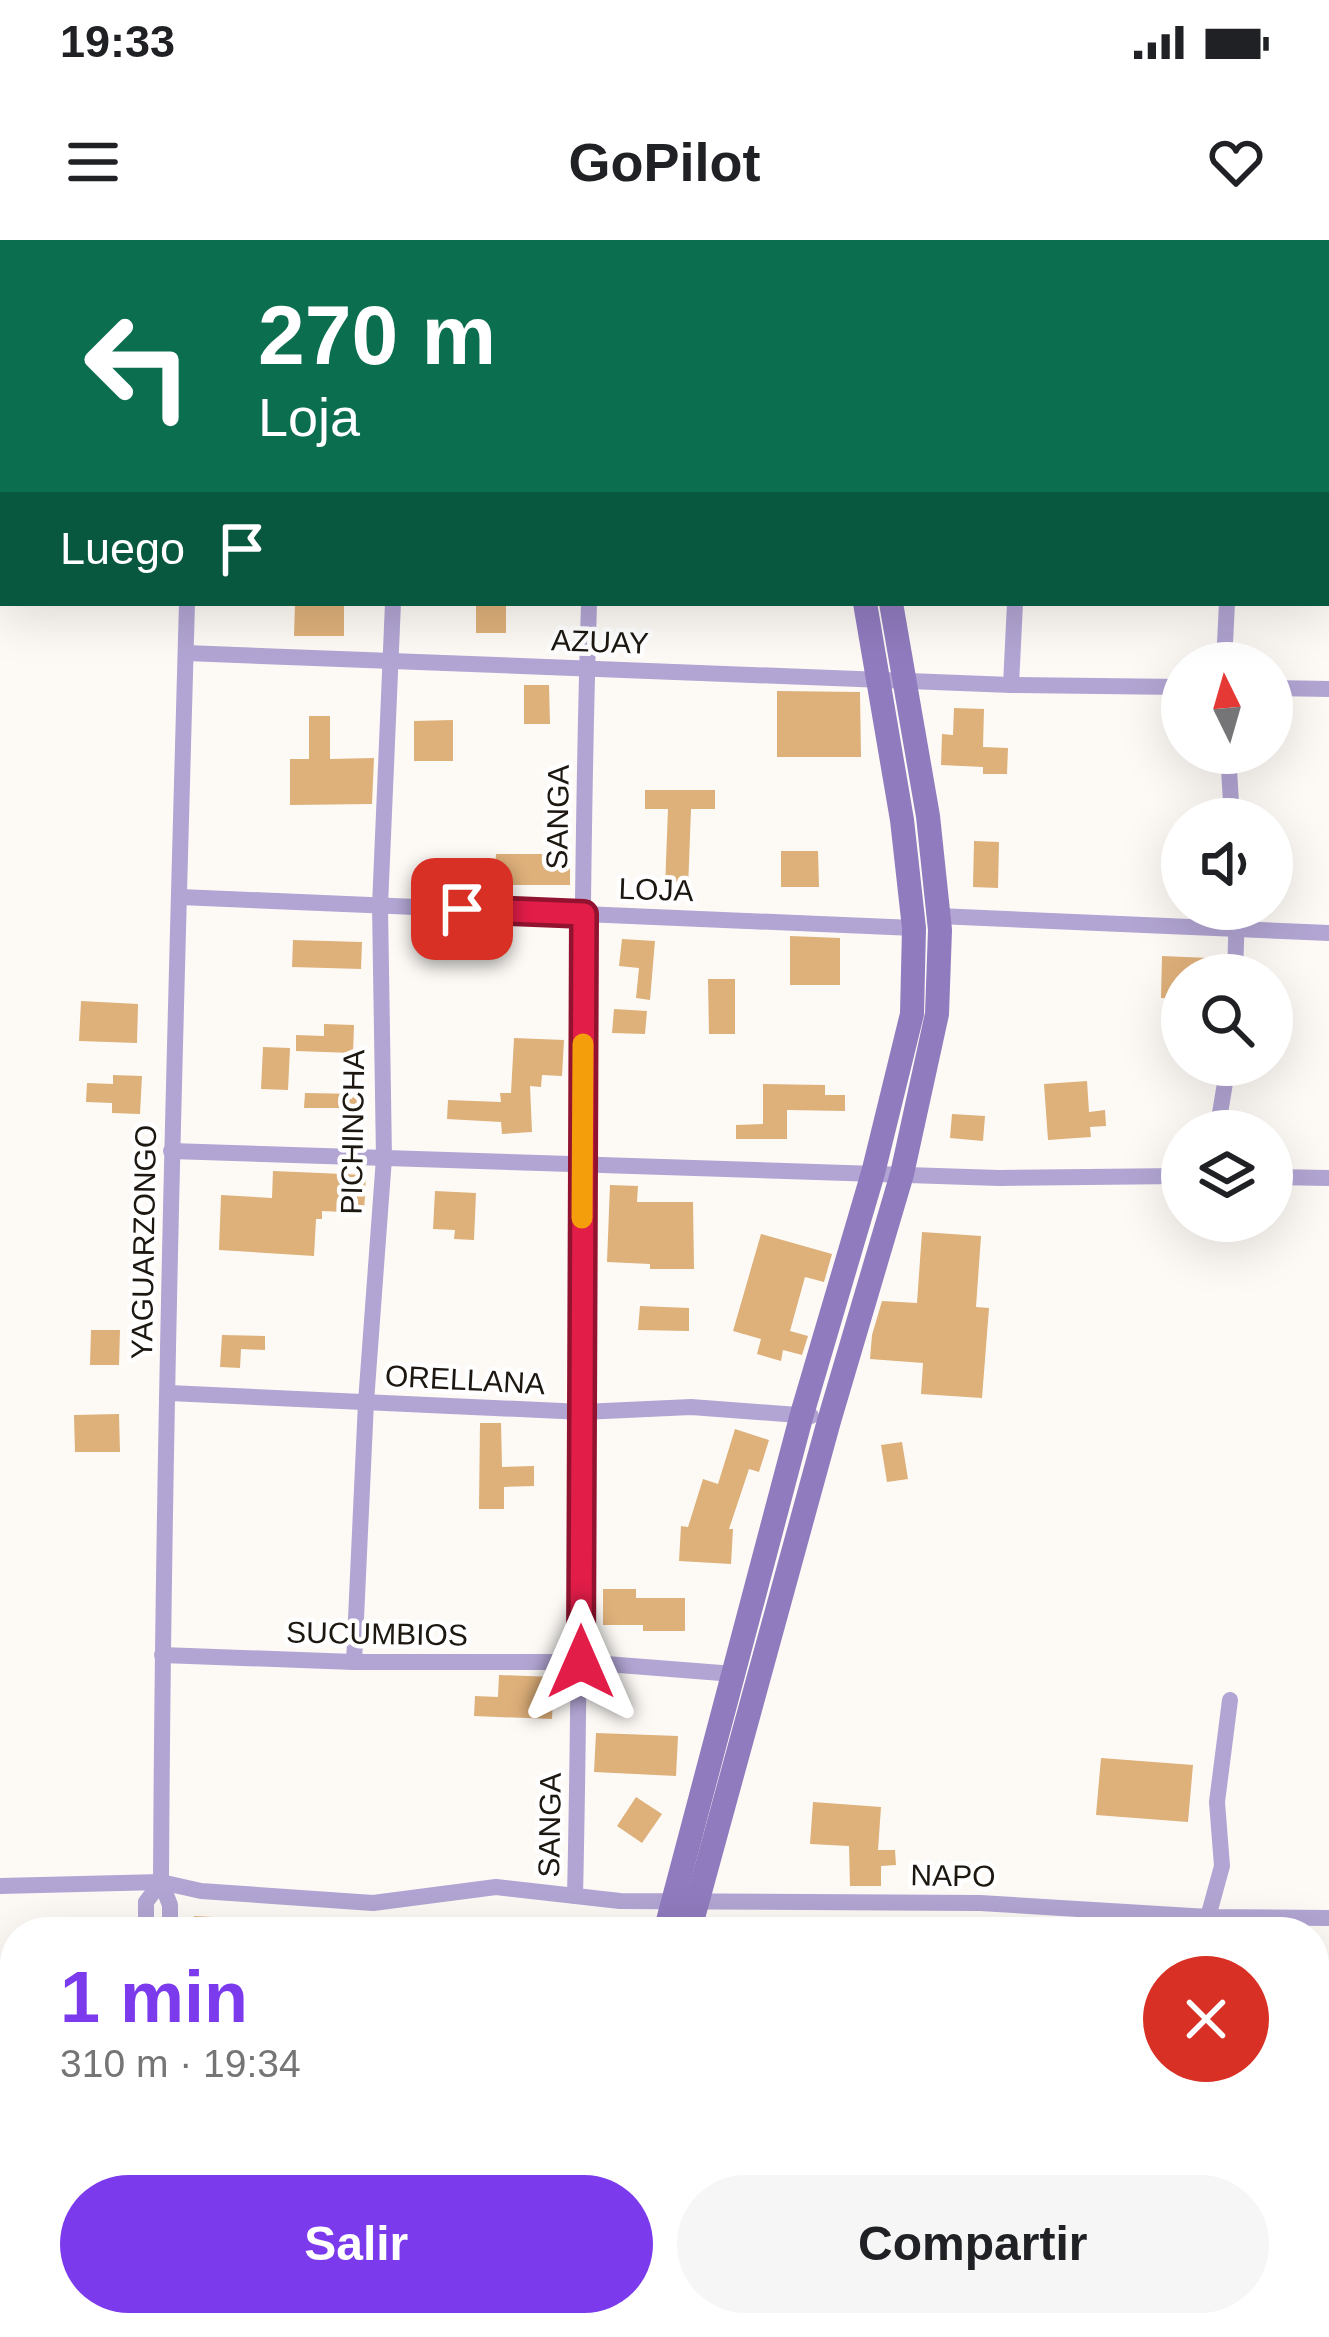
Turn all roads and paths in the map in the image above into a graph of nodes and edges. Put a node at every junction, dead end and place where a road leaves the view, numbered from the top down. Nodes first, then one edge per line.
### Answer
1 (188, 606) edge
2 (393, 606) edge
3 (589, 606) edge
4 (866, 606) edge
5 (892, 606) edge
6 (1016, 606) edge
7 (1227, 606) edge
8 (1225, 642) edge
9 (186, 653) junction
10 (390, 661) junction
11 (587, 669) junction
12 (878, 679) junction
13 (904, 681) junction
14 (1011, 686) junction
15 (1161, 686) edge
16 (1293, 688) edge
17 (1329, 688) edge
18 (180, 897) junction
19 (380, 906) junction
20 (584, 914) junction
21 (938, 916) junction
22 (1161, 917) edge
23 (1293, 927) edge
24 (914, 928) junction
25 (1329, 933) edge
26 (170, 1151) junction
27 (384, 1158) junction
28 (582, 1164) junction
29 (873, 1173) junction
30 (902, 1174) junction
31 (1161, 1176) edge
32 (1293, 1177) edge
33 (1329, 1178) edge
34 (169, 1394) junction
35 (366, 1402) junction
36 (583, 1412) junction
37 (802, 1414) junction
38 (830, 1421) junction
39 (162, 1655) junction
40 (354, 1662) junction
41 (581, 1662) junction
42 (734, 1674) junction
43 (1230, 1700) dead end
44 (161, 1882) junction
45 (0, 1886) edge
46 (575, 1895) junction
47 (686, 1901) junction
48 (1208, 1916) junction
49 (146, 1917) edge
50 (170, 1917) edge
51 (675, 1917) edge
52 (687, 1917) edge
53 (1268, 1917) edge

1 - 9 street, YAGUARZONGO
2 - 10 street, PICHINCHA
3 - 11 street, SANGA
4 - 12 main road
5 - 13 main road
6 - 14 street
7 - 8 street
9 - 10 street, AZUAY
9 - 18 street, YAGUARZONGO
10 - 11 street, AZUAY
10 - 19 street, PICHINCHA
11 - 12 street, AZUAY
11 - 20 street, SANGA
12 - 13 street, AZUAY
12 - 24 main road
13 - 14 street, AZUAY
13 - 21 main road
14 - 15 street, AZUAY
16 - 17 street
18 - 19 street, LOJA
18 - 26 street, YAGUARZONGO
19 - 20 street, LOJA
19 - 27 street, PICHINCHA
20 - 24 street, LOJA
20 - 28 street, SANGA
21 - 22 street
21 - 30 main road
23 - 25 street
24 - 29 main road
26 - 27 street
26 - 34 street, YAGUARZONGO
27 - 28 street
27 - 35 street, PICHINCHA
28 - 29 street
28 - 36 street, SANGA
29 - 30 street
29 - 37 main road
30 - 31 street
30 - 38 main road
32 - 33 street
34 - 35 street, ORELLANA
34 - 39 street, YAGUARZONGO
35 - 36 street, ORELLANA
35 - 40 street, PICHINCHA
36 - 37 street, ORELLANA
36 - 41 street, SANGA
37 - 38 street, ORELLANA
37 - 42 main road
38 - 47 main road
39 - 40 street, SUCUMBIOS
39 - 44 street, YAGUARZONGO
40 - 41 street, SUCUMBIOS
41 - 42 street, SUCUMBIOS
41 - 46 street, SANGA
42 - 47 main road
43 - 48 street
44 - 45 street, NAPO
44 - 46 street, NAPO
44 - 49 street, YAGUARZONGO
44 - 50 street, YAGUARZONGO
46 - 47 street, NAPO
47 - 48 street, NAPO
47 - 51 main road
47 - 52 main road
48 - 53 street, NAPO

